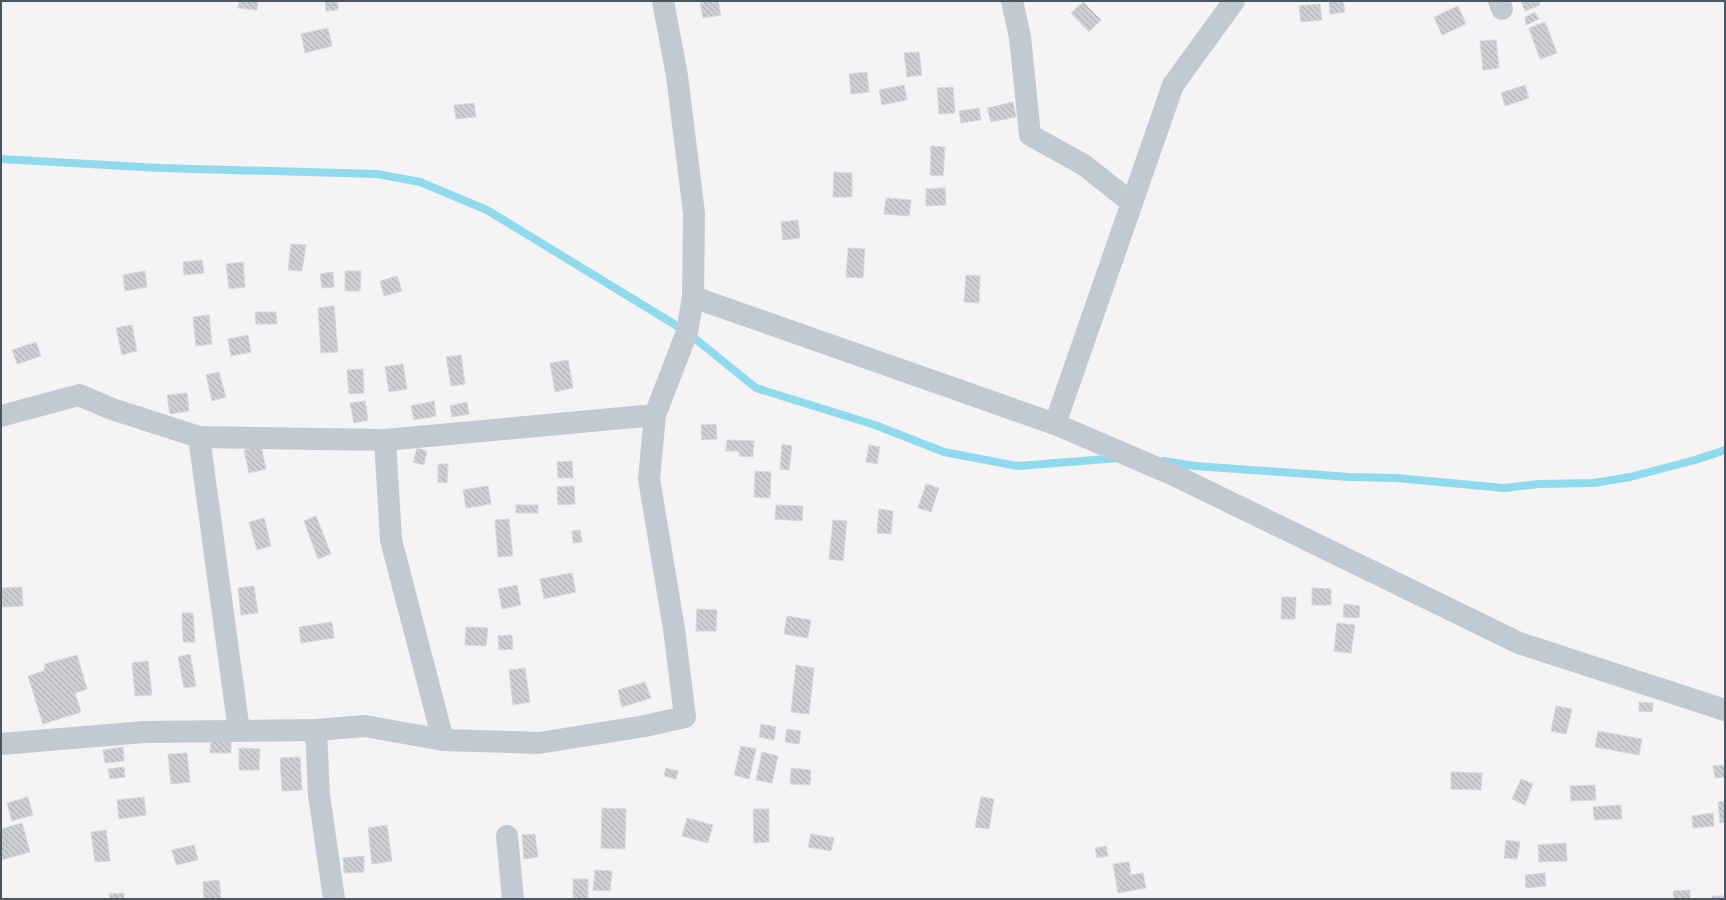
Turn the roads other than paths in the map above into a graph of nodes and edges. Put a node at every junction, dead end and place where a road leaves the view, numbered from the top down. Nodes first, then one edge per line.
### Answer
1 (663, 1) edge
2 (1012, 1) edge
3 (1234, 1) edge
4 (1132, 203) junction
5 (693, 297) junction
6 (655, 415) junction
7 (1, 416) edge
8 (1055, 424) junction
9 (199, 438) junction
10 (385, 440) junction
11 (1725, 710) edge
12 (316, 730) junction
13 (240, 731) junction
14 (443, 740) junction
15 (1, 744) edge
16 (507, 836) dead end
17 (334, 899) edge
18 (513, 899) edge

1 - 5 street
2 - 4 street
3 - 4 street
4 - 8 street
5 - 6 street
5 - 8 street
6 - 10 street
6 - 14 street
7 - 9 street
8 - 11 street
9 - 10 street
9 - 13 street
10 - 14 street
12 - 13 street
12 - 14 street
12 - 17 street
13 - 15 street
16 - 18 street

